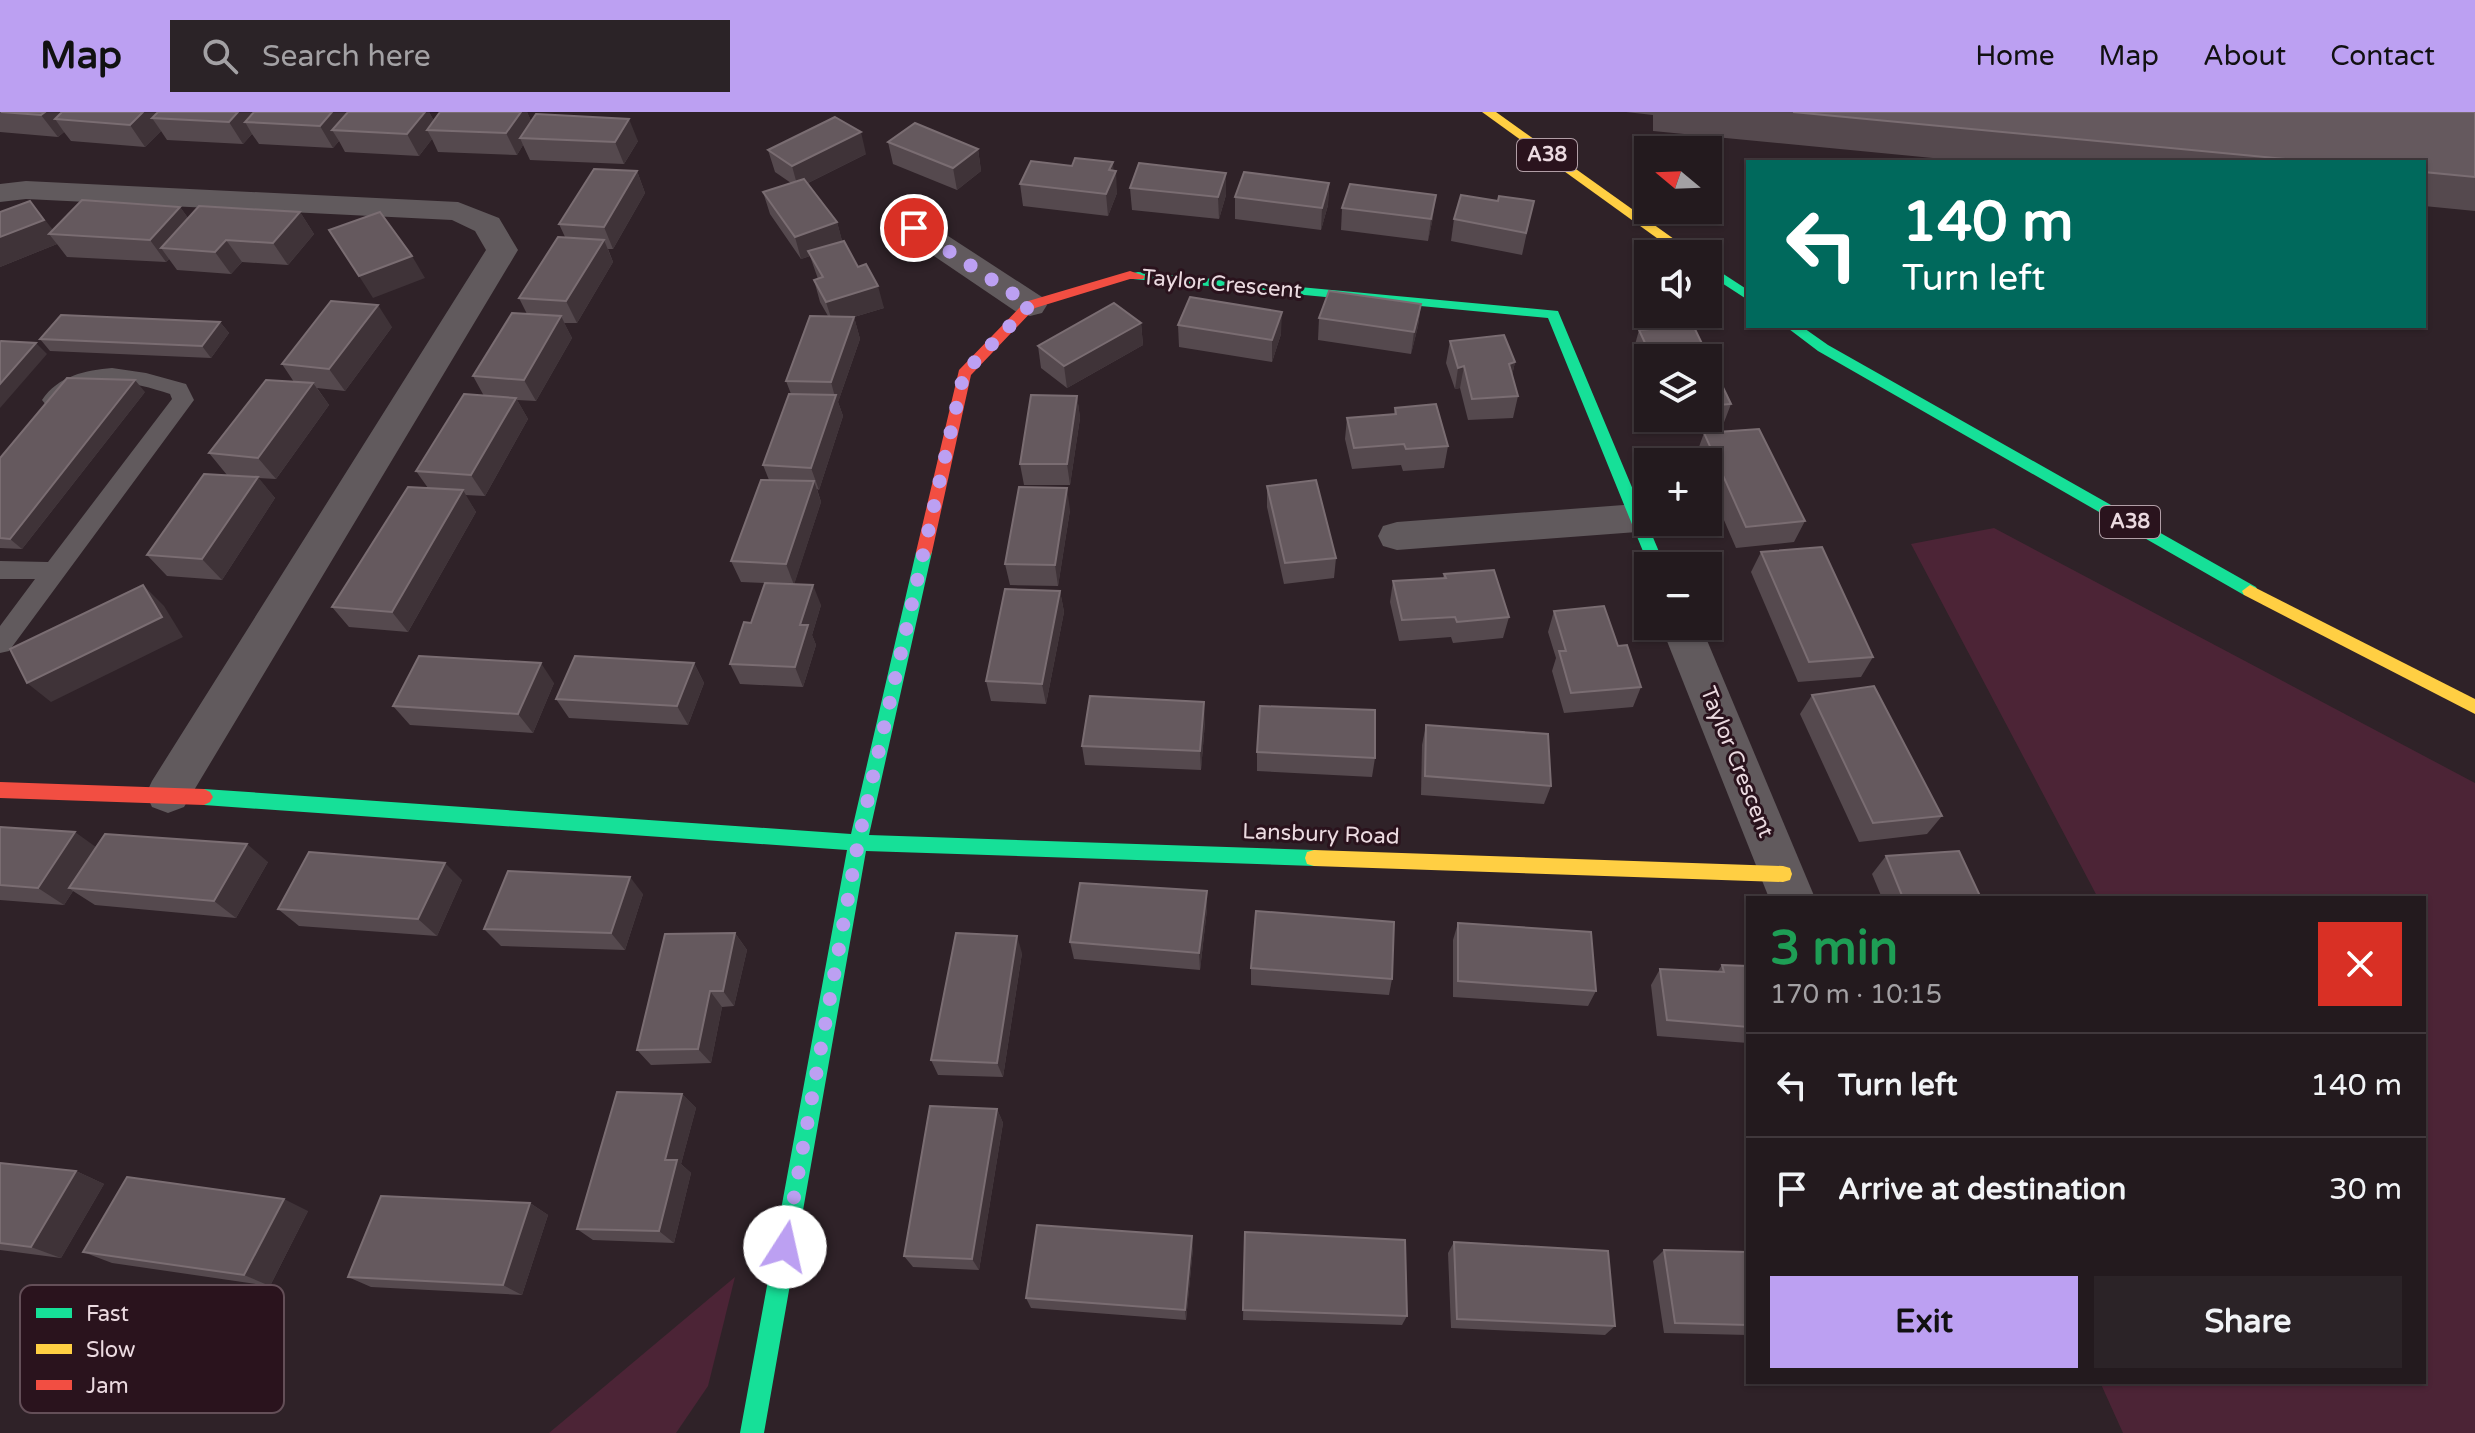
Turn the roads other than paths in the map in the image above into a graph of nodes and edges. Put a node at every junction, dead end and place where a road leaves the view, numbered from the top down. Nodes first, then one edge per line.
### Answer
1 (1491, 115) edge
2 (0, 193) edge
3 (914, 228) dead end
4 (1668, 240) edge
5 (1722, 278) edge
6 (1746, 295) edge
7 (1030, 305) junction
8 (1795, 328) edge
9 (38, 418) edge
10 (1634, 511) edge
11 (1634, 518) edge
12 (1397, 536) dead end
13 (0, 570) edge
14 (55, 571) junction
15 (1687, 640) edge
16 (0, 644) edge
17 (2475, 707) edge
18 (0, 790) edge
19 (168, 794) junction
20 (858, 843) junction
21 (1787, 886) edge
22 (752, 1433) edge

1 - 4 main road, A38
2 - 19 street
3 - 7 street
5 - 6 main road
7 - 10 main road, Taylor Crescent
7 - 20 main road, Taylor Crescent
8 - 17 main road, A38
9 - 14 lane
11 - 12 street
13 - 14 lane
14 - 16 lane
15 - 21 street, Taylor Crescent
18 - 19 main road, Lansbury Road
19 - 20 main road, Lansbury Road
20 - 21 main road, Lansbury Road
20 - 22 main road, Taylor Crescent

